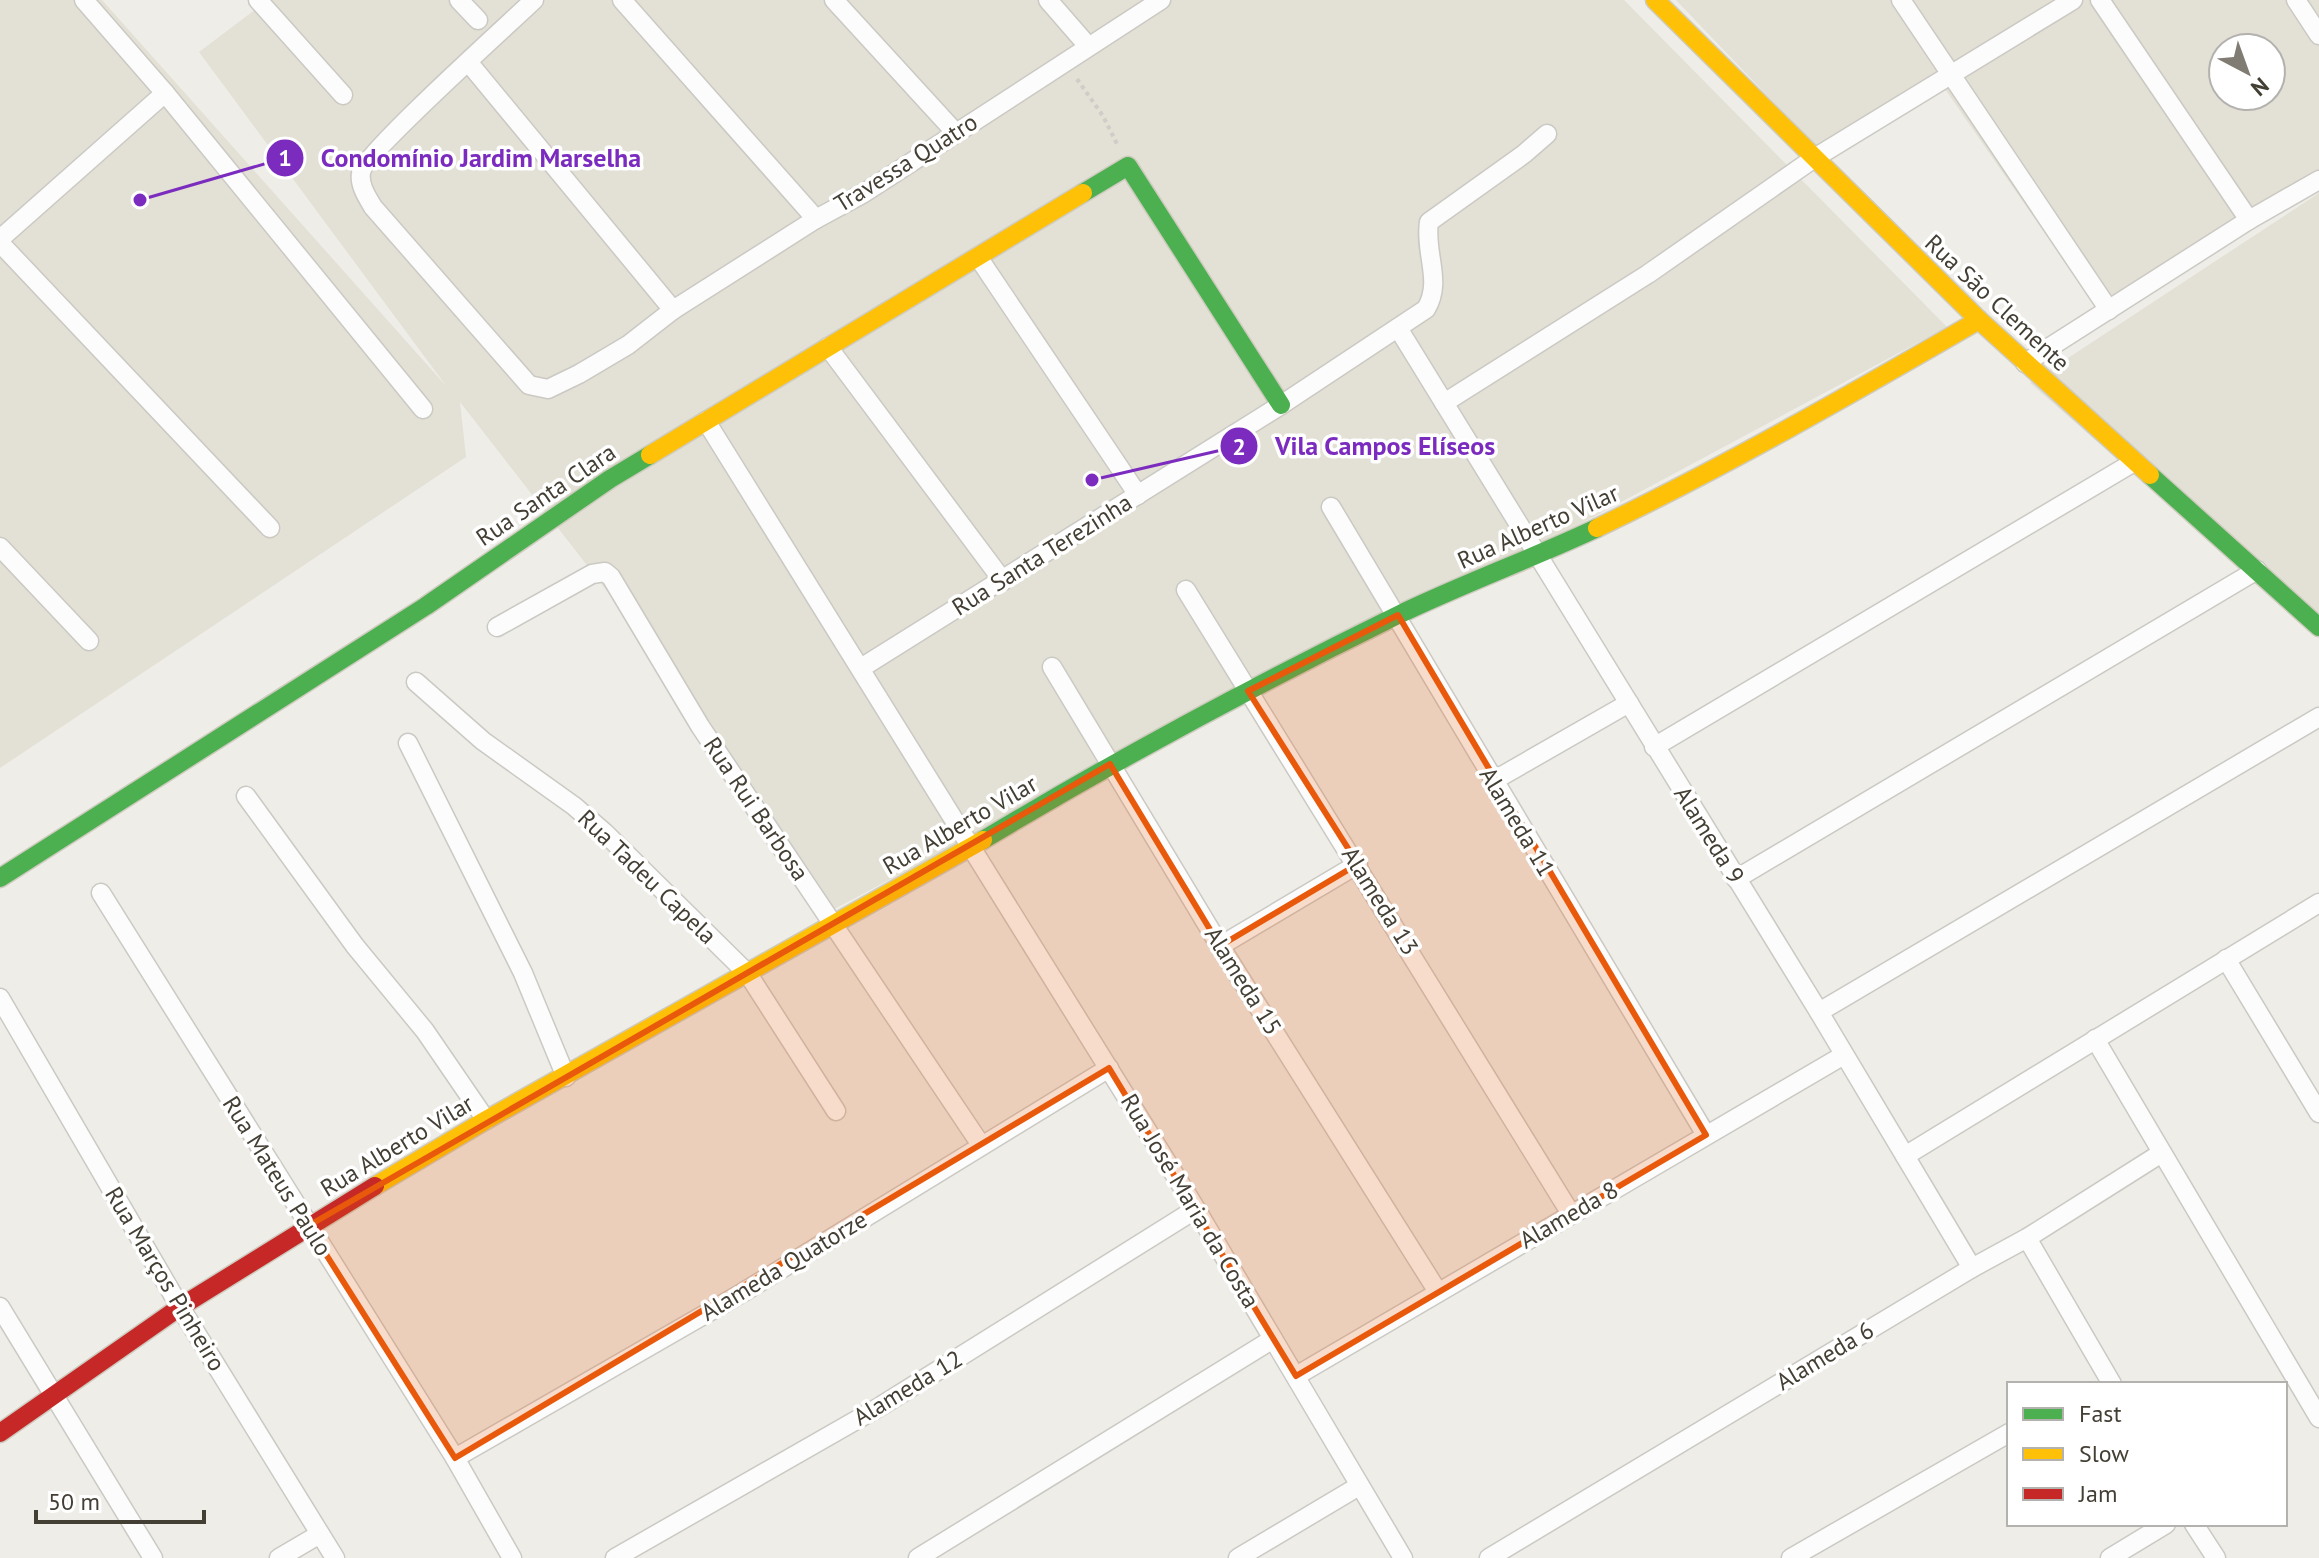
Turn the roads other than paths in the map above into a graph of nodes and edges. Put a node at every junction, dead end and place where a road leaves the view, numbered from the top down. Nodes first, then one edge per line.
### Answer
1 (84, 0) edge
2 (459, 0) edge
3 (534, 0) edge
4 (622, 0) edge
5 (834, 0) edge
6 (1048, 0) edge
7 (1161, 0) edge
8 (1655, 0) edge
9 (1901, 0) edge
10 (2073, 0) edge
11 (2100, 0) edge
12 (2296, 0) edge
13 (261, 1) edge
14 (478, 20) dead end
15 (2319, 35) edge
16 (1088, 46) junction
17 (469, 63) junction
18 (1952, 75) junction
19 (165, 93) junction
20 (343, 95) dead end
21 (955, 132) junction
22 (1547, 134) dead end
23 (1813, 159) junction
24 (2319, 180) edge
25 (816, 219) junction
26 (2249, 220) junction
27 (0, 241) edge
28 (978, 257) junction
29 (673, 310) junction
30 (2109, 310) junction
31 (1979, 320) junction
32 (1398, 328) junction
33 (828, 347) junction
34 (2025, 363) junction
35 (1444, 403) junction
36 (1281, 405) junction
37 (423, 409) dead end
38 (706, 421) junction
39 (2134, 462) junction
40 (1138, 495) junction
41 (1331, 507) dead end
42 (270, 528) dead end
43 (0, 547) edge
44 (1537, 556) junction
45 (2257, 570) junction
46 (1003, 581) junction
47 (1186, 590) dead end
48 (1398, 615) junction
49 (497, 627) dead end
50 (2319, 627) edge
51 (89, 641) dead end
52 (1052, 667) dead end
53 (861, 668) junction
54 (416, 682) dead end
55 (1248, 691) junction
56 (1629, 703) junction
57 (2319, 717) edge
58 (408, 743) dead end
59 (1654, 747) junction
60 (1110, 764) junction
61 (1493, 781) junction
62 (246, 796) dead end
63 (973, 846) junction
64 (1358, 864) junction
65 (0, 878) edge
66 (1736, 879) junction
67 (101, 893) dead end
68 (2319, 903) edge
69 (835, 926) junction
70 (1220, 946) junction
71 (2226, 959) junction
72 (748, 974) junction
73 (0, 998) edge
74 (1819, 1012) junction
75 (2095, 1039) junction
76 (1844, 1055) junction
77 (1109, 1068) junction
78 (566, 1077) junction
79 (836, 1111) dead end
80 (2319, 1113) edge
81 (486, 1120) junction
82 (1706, 1135) junction
83 (981, 1145) junction
84 (2160, 1154) junction
85 (1905, 1156) junction
86 (1196, 1209) junction
87 (1571, 1214) junction
88 (308, 1226) junction
89 (2027, 1238) junction
90 (1972, 1268) junction
91 (1438, 1292) junction
92 (0, 1307) edge
93 (180, 1307) junction
94 (1273, 1339) junction
95 (1296, 1376) junction
96 (2105, 1382) edge
97 (53, 1395) junction
98 (2319, 1418) edge
99 (0, 1433) edge
100 (2007, 1434) edge
101 (455, 1458) junction
102 (1359, 1486) junction
103 (2163, 1526) edge
104 (2195, 1526) edge
105 (320, 1534) junction
106 (153, 1558) edge
107 (279, 1558) edge
108 (335, 1558) edge
109 (512, 1558) edge
110 (615, 1558) edge
111 (918, 1558) edge
112 (1238, 1558) edge
113 (1403, 1558) edge
114 (1489, 1558) edge
115 (1791, 1558) edge
116 (2110, 1558) edge
117 (2216, 1558) edge

1 - 19 street
2 - 14 street
3 - 17 street
4 - 25 street, Travessa Quatro
5 - 21 street
6 - 16 street
7 - 16 street, Travessa Quatro
8 - 23 street, Rua São Clemente
9 - 18 street
10 - 18 street
11 - 26 street
12 - 15 street
13 - 20 street
16 - 21 street, Travessa Quatro
17 - 29 street
17 - 29 street
18 - 23 street
18 - 30 street
19 - 27 street
19 - 37 street
21 - 25 street, Travessa Quatro
22 - 32 street, Rua Santa Terezinha
23 - 31 street, Rua São Clemente
23 - 35 street
24 - 26 street
25 - 29 street
26 - 30 street
27 - 42 street
28 - 33 street, Rua Santa Clara
28 - 36 street, Rua Santa Clara
28 - 40 street
30 - 34 street
31 - 34 street, Rua São Clemente
31 - 44 street, Rua Alberto Vilar
32 - 35 street, Alameda 9
32 - 36 street, Rua Santa Terezinha
33 - 38 street, Rua Santa Clara
33 - 46 street
34 - 39 street, Rua São Clemente
35 - 44 street, Alameda 9
36 - 40 street, Rua Santa Terezinha
38 - 53 street
38 - 65 street, Rua Santa Clara
39 - 45 street, Rua São Clemente
39 - 59 street
40 - 46 street, Rua Santa Terezinha
41 - 48 street, Alameda 11
43 - 51 street
44 - 48 street, Rua Alberto Vilar
44 - 56 street, Alameda 9
45 - 50 street, Rua São Clemente
45 - 66 street
46 - 53 street, Rua Santa Terezinha
47 - 55 street, Alameda 13
48 - 55 street, Rua Alberto Vilar
48 - 61 street, Alameda 11
49 - 69 street, Rua Rui Barbosa
52 - 60 street, Alameda 15
53 - 63 street
54 - 72 street, Rua Tadeu Capela
55 - 60 street, Rua Alberto Vilar
55 - 64 street, Alameda 13
56 - 59 street, Alameda 9
56 - 61 street
57 - 74 street
58 - 78 street
59 - 66 street, Alameda 9
60 - 63 street, Rua Alberto Vilar
60 - 70 street, Alameda 15
61 - 82 street, Alameda 11
62 - 81 street
63 - 69 street, Rua Alberto Vilar
63 - 77 street, Rua José Maria da Costa
64 - 70 street
64 - 87 street, Alameda 13
66 - 74 street, Alameda 9
67 - 88 street, Rua Mateus Paulo
68 - 71 street
69 - 72 street, Rua Alberto Vilar
69 - 83 street, Rua Rui Barbosa
70 - 91 street, Alameda 15
71 - 75 street
71 - 80 street
72 - 78 street, Rua Alberto Vilar
72 - 79 street, Rua Tadeu Capela
73 - 93 street, Rua Marços Pinheiro
74 - 76 street, Alameda 9
75 - 84 street
75 - 85 street
76 - 82 street, Alameda 8
76 - 85 street, Alameda 9
77 - 83 street, Alameda Quatorze
77 - 86 street, Rua José Maria da Costa
78 - 81 street, Rua Alberto Vilar
81 - 88 street, Rua Alberto Vilar
82 - 87 street, Alameda 8
83 - 101 street, Alameda Quatorze
84 - 89 street, Alameda 6
84 - 98 street
85 - 90 street, Alameda 9
86 - 94 street, Rua José Maria da Costa
86 - 110 street, Alameda 12
87 - 91 street, Alameda 8
88 - 93 street, Rua Alberto Vilar
88 - 101 street, Rua Mateus Paulo
89 - 90 street, Alameda 6
89 - 96 street
90 - 114 street, Alameda 6
91 - 95 street, Alameda 8
92 - 97 street
93 - 97 street, Rua Alberto Vilar
93 - 105 street, Rua Marços Pinheiro
94 - 95 street, Rua José Maria da Costa
94 - 111 street
95 - 102 street, Rua José Maria da Costa
97 - 99 street, Rua Alberto Vilar
97 - 106 street
100 - 115 street
101 - 109 street, Rua Mateus Paulo
102 - 112 street
102 - 113 street, Rua José Maria da Costa
103 - 116 street
104 - 117 street
105 - 107 street
105 - 108 street, Rua Marços Pinheiro

